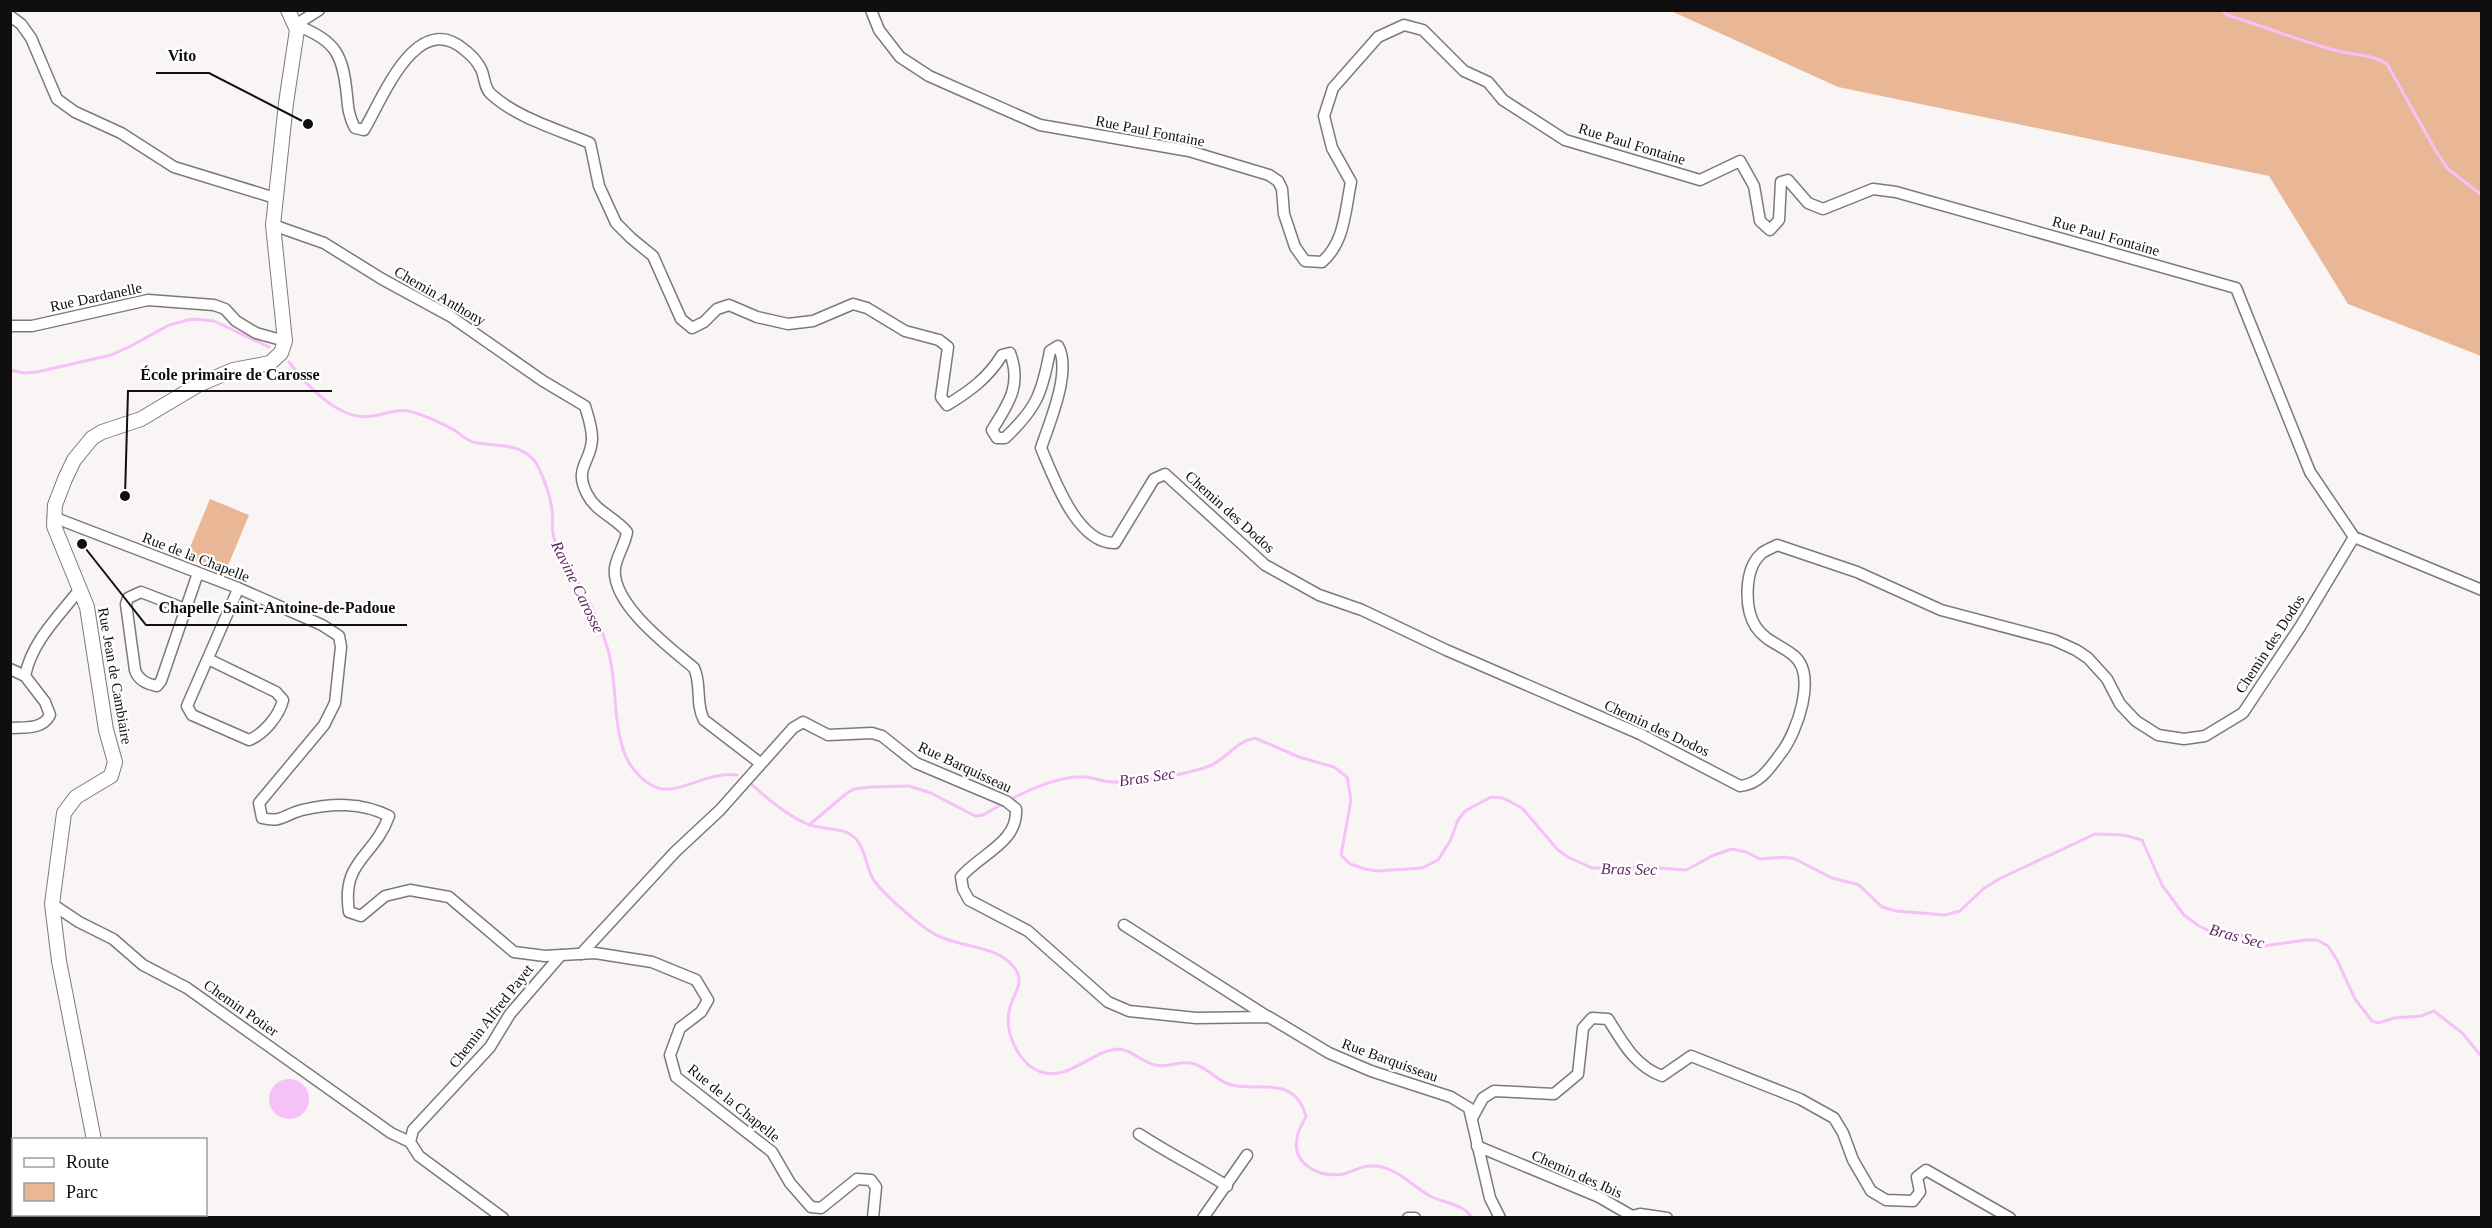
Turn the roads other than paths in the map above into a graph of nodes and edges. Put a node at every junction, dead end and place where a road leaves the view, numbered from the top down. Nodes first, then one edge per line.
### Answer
1 (288, 10) edge
2 (319, 10) edge
3 (871, 10) edge
4 (10, 16) edge
5 (297, 28) junction
6 (275, 198) junction
7 (273, 225) junction
8 (10, 326) edge
9 (285, 341) junction
10 (53, 517) junction
11 (2354, 537) junction
12 (198, 573) junction
13 (238, 588) junction
14 (80, 589) junction
15 (2481, 590) edge
16 (185, 609) junction
17 (208, 659) junction
18 (10, 669) edge
19 (26, 676) junction
20 (10, 728) edge
21 (760, 763) junction
22 (52, 904) junction
23 (1124, 925) dead end
24 (581, 954) junction
25 (561, 955) junction
26 (1269, 1017) junction
27 (1472, 1118) junction
28 (1139, 1134) dead end
29 (94, 1138) edge
30 (410, 1143) junction
31 (1477, 1146) junction
32 (1247, 1155) dead end
33 (1227, 1186) junction
34 (503, 1218) edge
35 (873, 1218) edge
36 (1203, 1218) edge
37 (1408, 1218) edge
38 (1415, 1218) edge
39 (1500, 1218) edge
40 (1667, 1218) edge
41 (2010, 1218) edge

1 - 5 main road
2 - 5 street
3 - 11 street, Rue Paul Fontaine
4 - 6 street
5 - 6 main road
5 - 11 street, Chemin des Dodos
6 - 7 main road
7 - 9 main road
7 - 21 street, Chemin Anthony
8 - 9 street, Rue Dardanelle
9 - 10 main road
10 - 12 street, Rue de la Chapelle
10 - 14 main road, Rue Jean de Cambiaire
11 - 15 street
12 - 13 street, Rue de la Chapelle
12 - 16 street
13 - 17 street
13 - 25 street, Rue de la Chapelle
14 - 19 street
14 - 22 main road, Rue Jean de Cambiaire
16 - 16 street
17 - 17 street
18 - 19 street
19 - 20 street
21 - 24 street, Rue Barquisseau
21 - 26 street, Rue Barquisseau
22 - 29 main road, Rue Jean de Cambiaire
22 - 30 street, Chemin Potier
23 - 26 street
24 - 25 street, Rue de la Chapelle
24 - 35 street, Rue de la Chapelle
25 - 30 street, Chemin Alfred Payet
26 - 27 street, Rue Barquisseau
27 - 31 street
27 - 41 street
28 - 33 street
30 - 34 street
31 - 39 street
31 - 40 street, Chemin des Ibis
32 - 33 street
33 - 36 street
37 - 38 street

